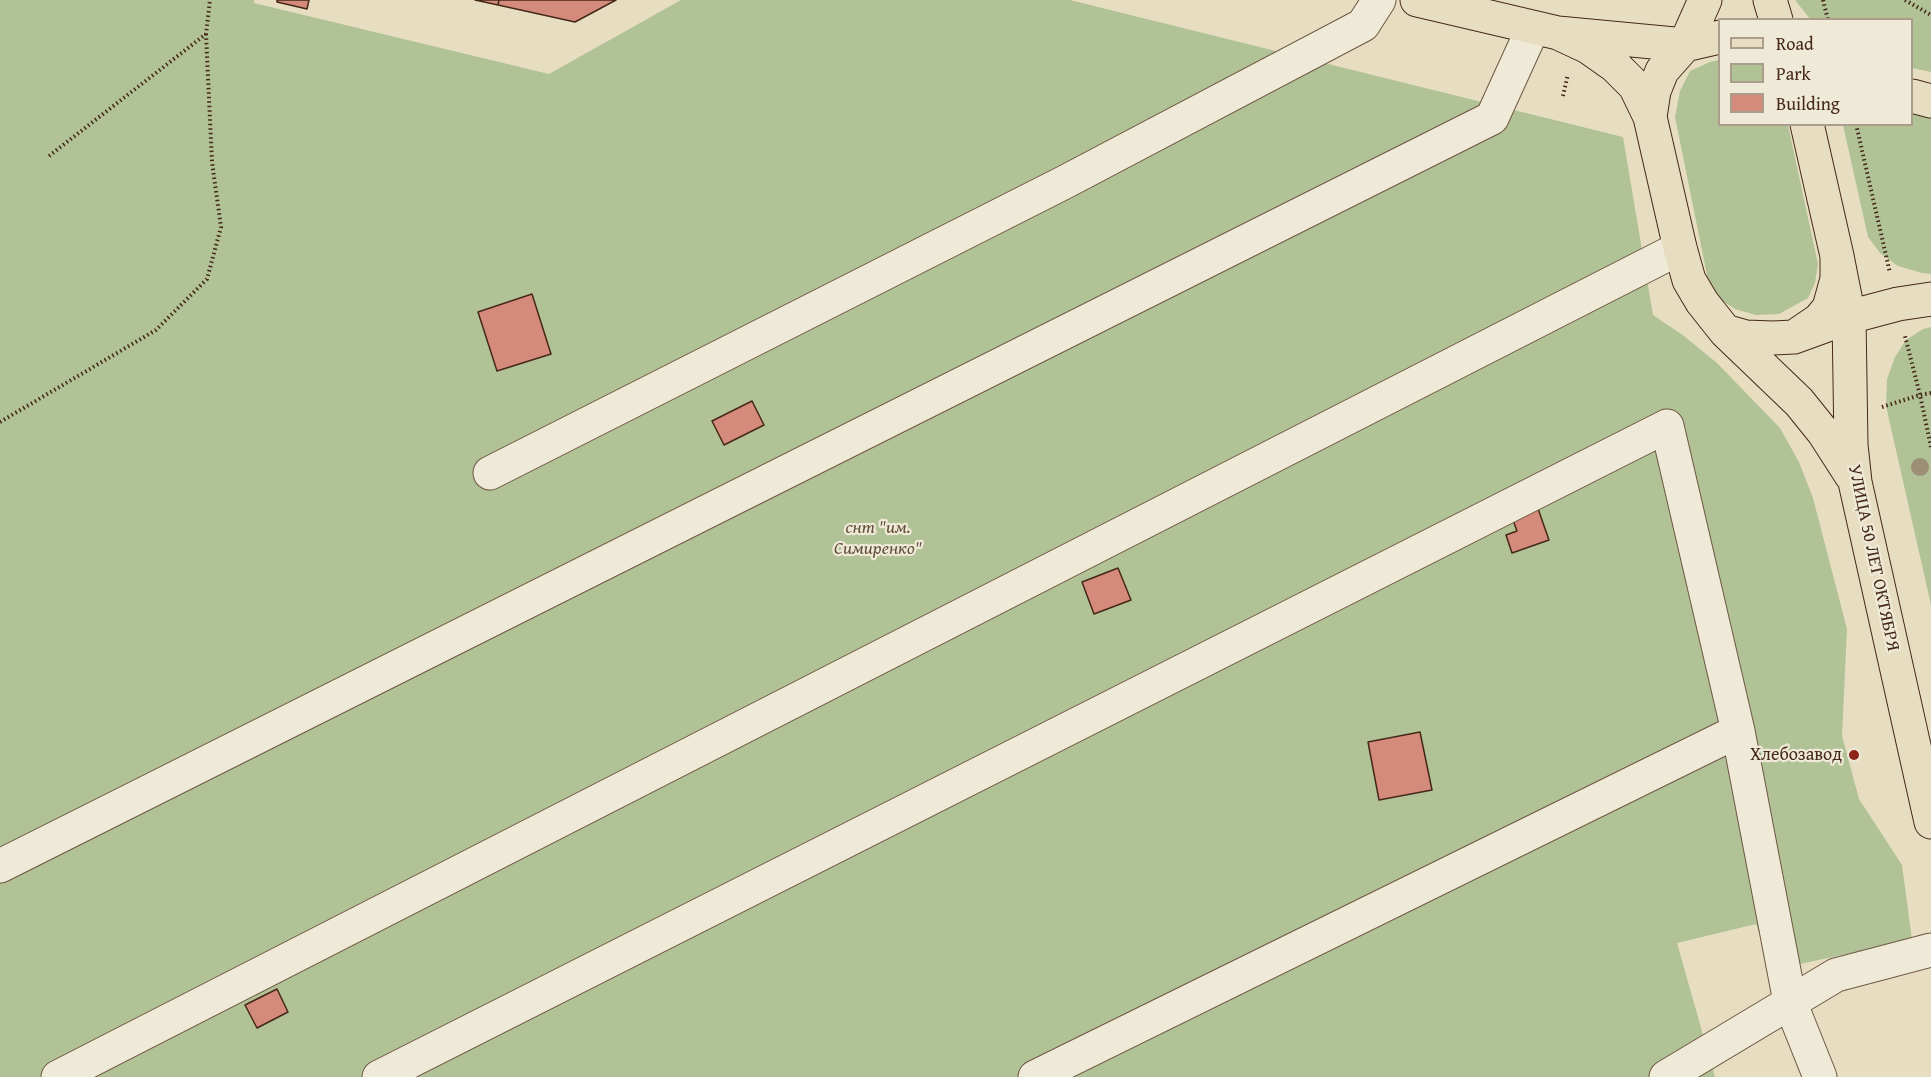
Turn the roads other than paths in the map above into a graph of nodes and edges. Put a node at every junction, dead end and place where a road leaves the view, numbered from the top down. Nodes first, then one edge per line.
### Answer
1 (1378, 0) edge
2 (1417, 0) edge
3 (1706, 0) edge
4 (1770, 0) edge
5 (1775, 18) edge
6 (1546, 31) junction
7 (1718, 37) edge
8 (1685, 45) junction
9 (1913, 96) edge
10 (1931, 101) edge
11 (1650, 117) junction
12 (1807, 126) edge
13 (1680, 248) junction
14 (1837, 256) junction
15 (1931, 299) edge
16 (1849, 317) junction
17 (1725, 331) junction
18 (1794, 337) junction
19 (490, 472) dead end
20 (1855, 482) junction
21 (1738, 731) junction
22 (1931, 822) edge
23 (0, 866) edge
24 (1931, 950) edge
25 (1790, 1002) junction
26 (58, 1077) edge
27 (379, 1077) edge
28 (1035, 1077) edge
29 (1666, 1077) edge
30 (1820, 1077) edge

1 - 19 street
2 - 6 main road
3 - 8 main road
4 - 5 main road
6 - 8 main road
6 - 11 main road
6 - 23 street
7 - 8 main road
8 - 11 main road
9 - 10 main road
11 - 13 main road
12 - 14 main road
13 - 17 main road
13 - 26 street
14 - 16 main road, УЛИЦА 50 ЛЕТ ОКТЯБРЯ
14 - 18 main road
15 - 16 main road
16 - 18 main road
16 - 20 main road, УЛИЦА 50 ЛЕТ ОКТЯБРЯ
17 - 18 main road
17 - 20 main road
20 - 22 main road, УЛИЦА 50 ЛЕТ ОКТЯБРЯ
21 - 25 street
21 - 27 street
21 - 28 street
24 - 25 street
25 - 29 street
25 - 30 street

